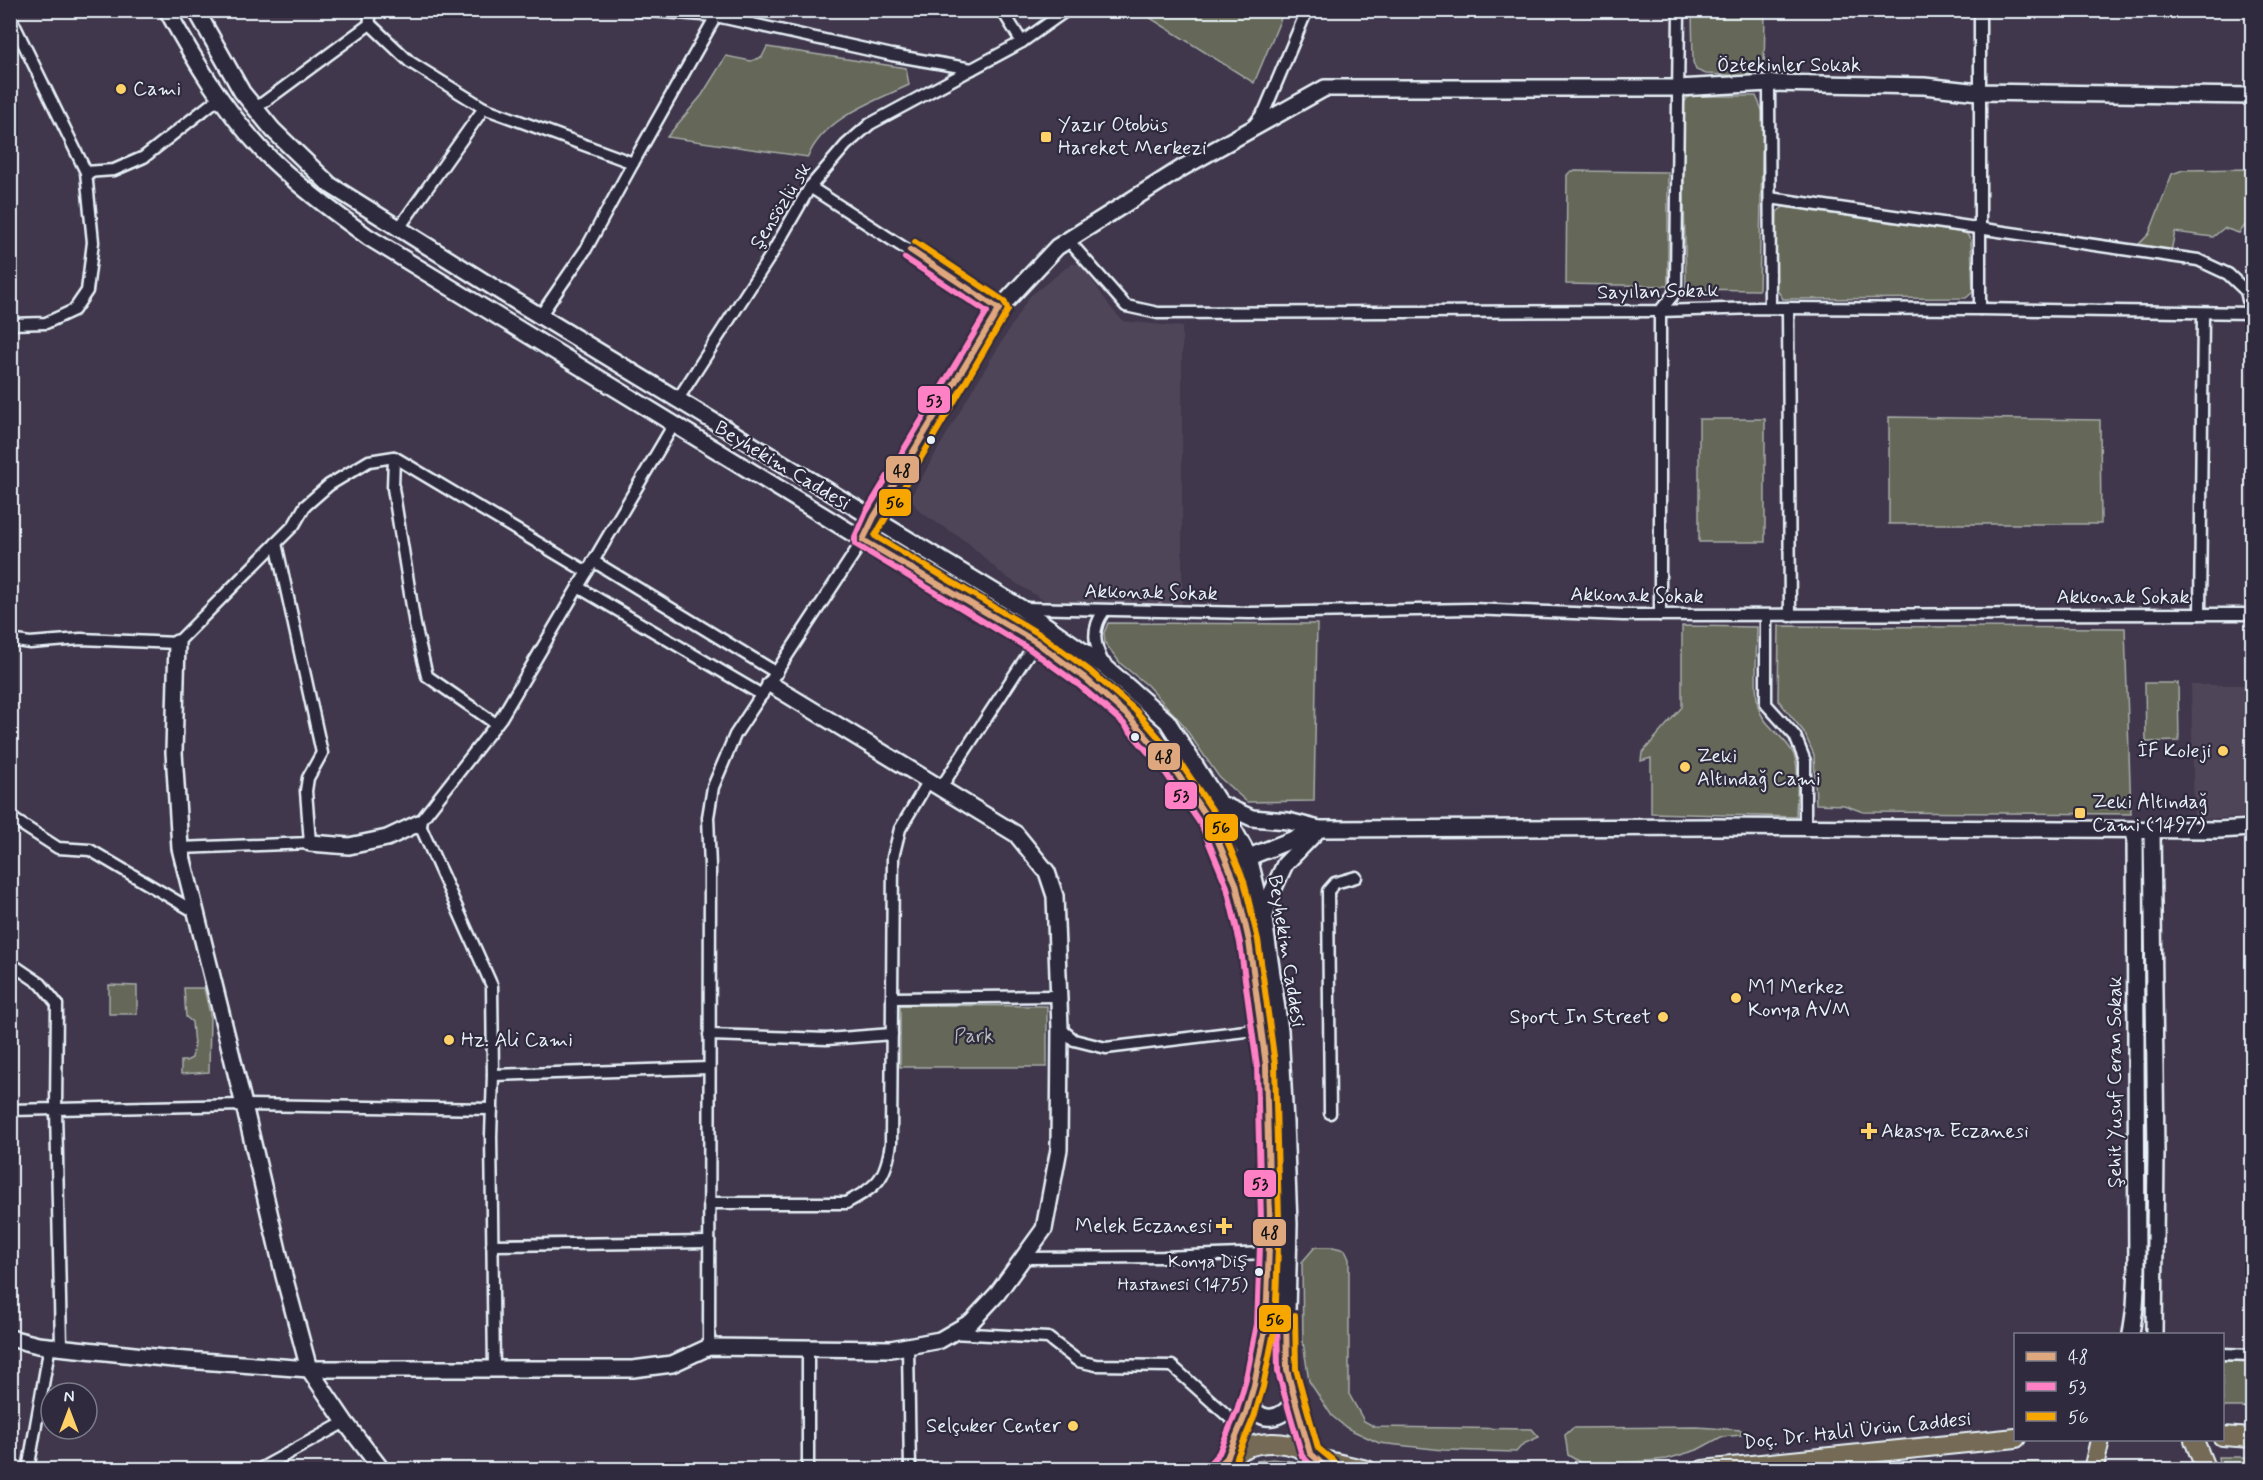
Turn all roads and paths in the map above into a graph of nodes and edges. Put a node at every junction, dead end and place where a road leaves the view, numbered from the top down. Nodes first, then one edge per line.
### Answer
1 (167, 10) edge
2 (196, 10) edge
3 (369, 10) edge
4 (637, 10) edge
5 (1002, 10) edge
6 (1068, 10) edge
7 (1307, 10) edge
8 (1679, 10) edge
9 (1980, 10) edge
10 (716, 13) edge
11 (10, 16) edge
12 (370, 24) junction
13 (1022, 42) junction
14 (972, 69) junction
15 (1769, 83) junction
16 (1678, 88) junction
17 (1979, 92) junction
18 (2253, 96) edge
19 (219, 98) junction
20 (255, 108) junction
21 (484, 108) junction
22 (1251, 129) junction
23 (633, 164) junction
24 (86, 172) junction
25 (810, 187) junction
26 (1770, 198) junction
27 (399, 228) junction
28 (1980, 230) junction
29 (1068, 240) junction
30 (1770, 308) junction
31 (1788, 308) junction
32 (999, 309) junction
33 (1980, 309) junction
34 (1660, 311) junction
35 (2203, 313) junction
36 (2252, 314) edge
37 (540, 316) junction
38 (10, 324) edge
39 (678, 399) junction
40 (674, 424) junction
41 (394, 457) junction
42 (874, 517) junction
43 (863, 540) junction
44 (276, 543) junction
45 (593, 561) junction
46 (587, 572) junction
47 (578, 587) junction
48 (1021, 608) junction
49 (1104, 611) junction
50 (2200, 614) junction
51 (2253, 614) edge
52 (1660, 615) junction
53 (1766, 616) junction
54 (1790, 616) junction
55 (10, 640) edge
56 (1036, 642) junction
57 (177, 643) junction
58 (1104, 666) junction
59 (770, 684) junction
60 (496, 724) junction
61 (934, 785) junction
62 (1219, 803) junction
63 (10, 817) edge
64 (419, 823) junction
65 (1805, 828) junction
66 (2253, 828) edge
67 (1319, 829) junction
68 (2135, 830) junction
69 (2152, 830) junction
70 (310, 843) junction
71 (180, 848) junction
72 (1249, 857) junction
73 (1228, 866) junction
74 (1356, 877) dead end
75 (196, 913) junction
76 (1264, 919) junction
77 (10, 963) edge
78 (1058, 996) junction
79 (892, 998) junction
80 (1060, 1028) junction
81 (1262, 1029) junction
82 (892, 1034) junction
83 (709, 1035) junction
84 (709, 1068) junction
85 (493, 1076) junction
86 (244, 1105) junction
87 (56, 1109) junction
88 (492, 1109) junction
89 (10, 1110) edge
90 (1330, 1113) dead end
91 (709, 1203) junction
92 (709, 1242) junction
93 (492, 1245) junction
94 (1267, 1253) junction
95 (1023, 1258) junction
96 (2131, 1333) edge
97 (2154, 1333) edge
98 (951, 1334) junction
99 (10, 1338) edge
100 (56, 1346) junction
101 (709, 1347) junction
102 (808, 1347) junction
103 (908, 1347) junction
104 (2224, 1354) edge
105 (2253, 1355) edge
106 (494, 1368) junction
107 (309, 1369) junction
108 (1250, 1400) junction
109 (1294, 1400) junction
110 (345, 1422) junction
111 (1240, 1427) junction
112 (2224, 1436) edge
113 (2014, 1438) edge
114 (2253, 1438) edge
115 (2100, 1441) edge
116 (2194, 1441) edge
117 (1320, 1460) edge
118 (1219, 1466) edge
119 (28, 1470) edge
120 (258, 1470) edge
121 (382, 1470) edge
122 (808, 1470) edge
123 (910, 1470) edge
124 (1368, 1470) edge
125 (1703, 1470) edge
126 (2093, 1470) edge
127 (2206, 1470) edge

1 - 19 street, Beyhekim Caddesi
2 - 20 street, Beyhekim Caddesi
3 - 12 street
4 - 10 street
5 - 13 street
6 - 13 street, Şensözlü sk
7 - 22 street
8 - 16 street
9 - 17 street
10 - 14 street
10 - 23 street
11 - 24 street
12 - 20 street
12 - 21 street
13 - 14 street, Şensözlü sk
14 - 25 street, Şensözlü sk
15 - 16 street, Öztekinler Sokak
15 - 17 street, Öztekinler Sokak
15 - 26 street
16 - 22 street, Öztekinler Sokak
16 - 34 street
17 - 18 street, Öztekinler Sokak
17 - 28 street
19 - 24 street
19 - 40 street, Beyhekim Caddesi
20 - 27 street, Beyhekim Caddesi
21 - 23 street
21 - 27 street
22 - 29 street
23 - 37 street
24 - 38 street
25 - 32 street
25 - 39 street, Şensözlü sk
26 - 28 street
26 - 30 street
27 - 37 street, Beyhekim Caddesi
28 - 33 street
28 - 36 street
29 - 32 street
29 - 34 street, Sayılan Sokak
30 - 31 street, Sayılan Sokak
30 - 34 street, Sayılan Sokak
31 - 33 street, Sayılan Sokak
31 - 54 street
32 - 42 street
33 - 35 street, Sayılan Sokak
34 - 52 street
35 - 36 street, Sayılan Sokak
35 - 50 street
37 - 39 street, Beyhekim Caddesi
39 - 42 street, Beyhekim Caddesi
40 - 43 street, Beyhekim Caddesi
40 - 45 street
41 - 44 street
41 - 46 street
41 - 60 street
42 - 43 street
42 - 48 street, Beyhekim Caddesi
43 - 56 street, Beyhekim Caddesi
43 - 59 street
44 - 57 street
44 - 70 street
45 - 46 street
45 - 59 street
46 - 47 street
47 - 59 street
47 - 60 street
48 - 49 street, Akkonak Sokak
48 - 58 street, Beyhekim Caddesi
49 - 52 street, Akkonak Sokak
49 - 58 street
50 - 51 street, Akkonak Sokak
50 - 54 street, Akkonak Sokak
52 - 53 street, Akkonak Sokak
53 - 54 street, Akkonak Sokak
53 - 65 street
55 - 57 street
56 - 61 street
56 - 73 street, Beyhekim Caddesi
57 - 71 street
58 - 62 street, Beyhekim Caddesi
59 - 61 street
59 - 83 street
60 - 64 street
61 - 78 street
61 - 79 street
62 - 67 street
62 - 72 street, Beyhekim Caddesi
63 - 75 street
64 - 70 street
64 - 85 street
65 - 67 street
65 - 68 street
66 - 69 street
67 - 72 street
67 - 76 street
68 - 69 street
68 - 96 street, Şehit Yusuf Ceran Sokak
69 - 97 street, Şehit Yusuf Ceran Sokak
70 - 71 street
71 - 75 street
72 - 73 street
72 - 76 street, Beyhekim Caddesi
73 - 81 street, Beyhekim Caddesi
74 - 90 street
75 - 86 street
76 - 109 street, Beyhekim Caddesi
77 - 87 street
78 - 79 street
78 - 80 street
79 - 82 street
80 - 81 street
80 - 95 street
81 - 94 street, Beyhekim Caddesi
82 - 83 street
82 - 91 street
83 - 84 street
84 - 85 street
84 - 91 street
85 - 88 street
86 - 87 street
86 - 88 street
86 - 107 street
87 - 89 street
87 - 100 street
88 - 93 street
91 - 92 street
92 - 93 street
92 - 101 street
93 - 106 street
94 - 95 street
94 - 108 street, Beyhekim Caddesi
95 - 98 street
98 - 103 street
98 - 111 street
99 - 100 street
100 - 107 street
100 - 119 street
101 - 102 street
101 - 106 street
102 - 103 street
102 - 122 street
103 - 123 street
104 - 105 street
106 - 107 street
107 - 110 street
108 - 109 street
108 - 111 street, Beyhekim Caddesi
109 - 117 street, Beyhekim Caddesi
110 - 120 street
110 - 121 street
111 - 118 street, Beyhekim Caddesi
112 - 114 main road
113 - 125 main road, Doç. Dr. Halil Ürün Caddesi
115 - 126 main road
116 - 127 main road
117 - 118 main road
117 - 124 main road

